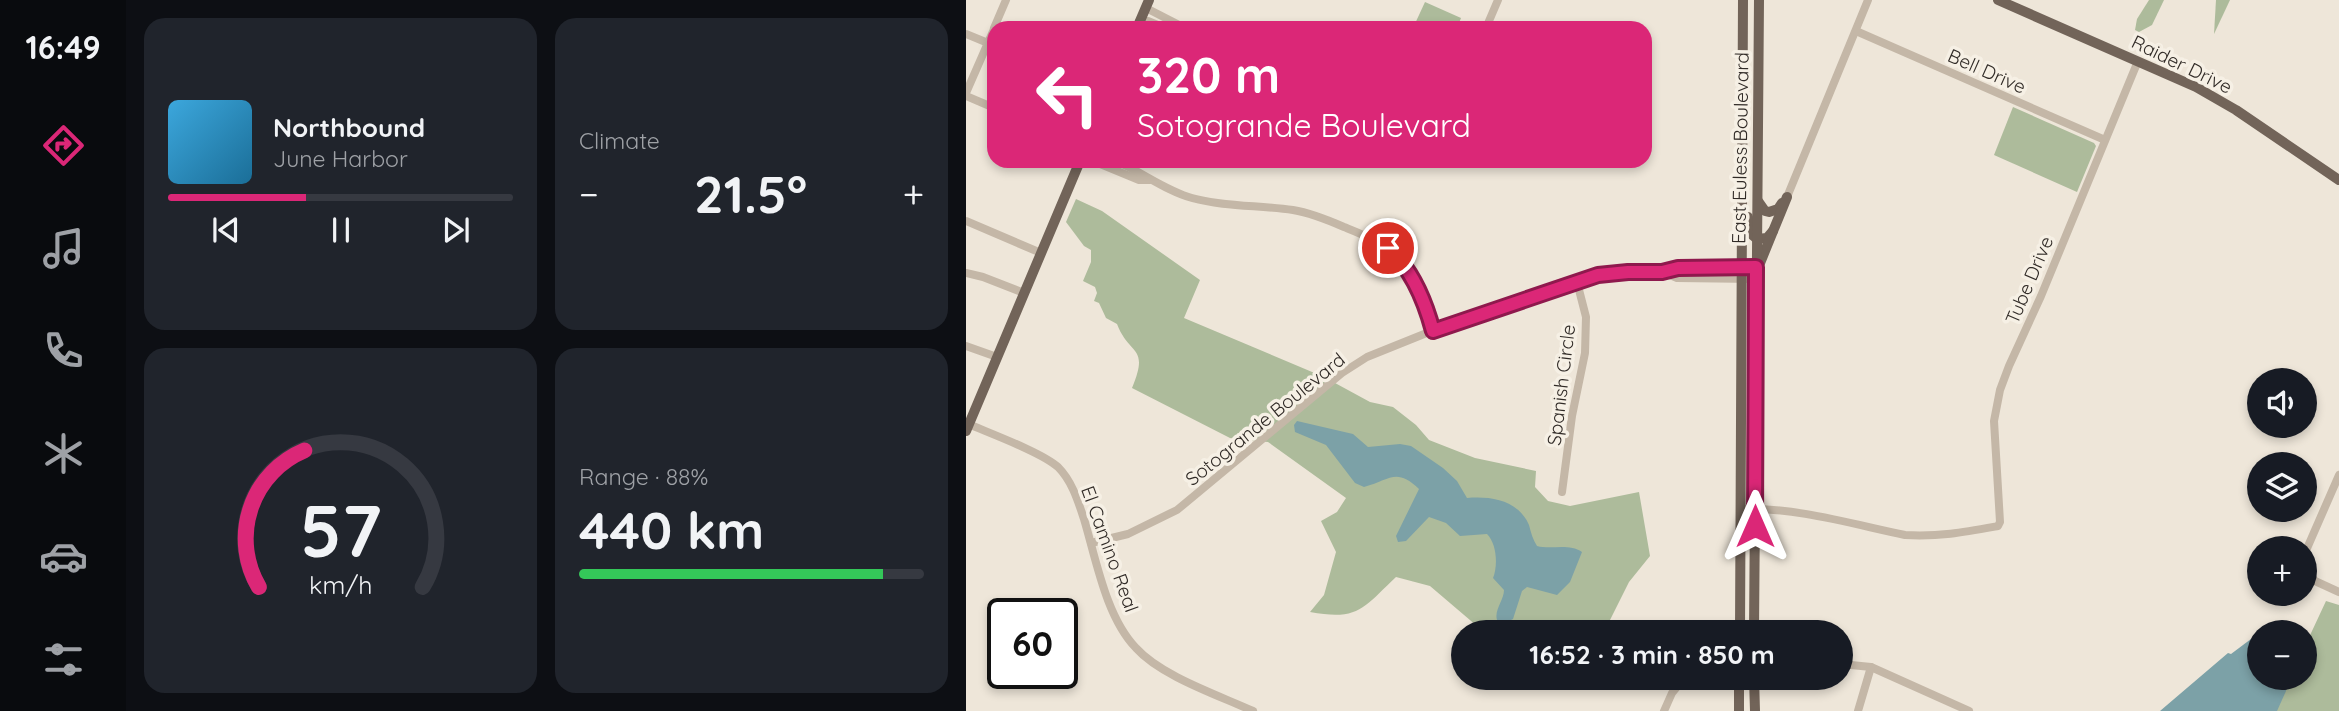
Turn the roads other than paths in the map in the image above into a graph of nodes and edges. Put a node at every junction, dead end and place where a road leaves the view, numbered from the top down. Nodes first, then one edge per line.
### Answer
1 (1006, 0) edge
2 (1498, 0) edge
3 (1743, 0) edge
4 (1759, 0) edge
5 (1868, 0) edge
6 (1998, 0) edge
7 (1147, 4) edge
8 (997, 21) edge
9 (1140, 21) edge
10 (1174, 21) edge
11 (1489, 21) edge
12 (1856, 31) junction
13 (966, 34) edge
14 (987, 43) edge
15 (987, 45) edge
16 (2138, 61) junction
17 (1743, 74) junction
18 (1759, 74) junction
19 (966, 94) edge
20 (987, 104) edge
21 (2105, 140) junction
22 (1077, 168) edge
23 (1110, 168) edge
24 (1131, 168) edge
25 (1742, 168) junction
26 (1150, 180) junction
27 (2339, 180) edge
28 (1787, 197) junction
29 (1757, 199) junction
30 (966, 221) edge
31 (1773, 231) junction
32 (1757, 239) junction
33 (1041, 253) junction
34 (1741, 272) junction
35 (966, 273) edge
36 (1756, 273) junction
37 (1577, 282) junction
38 (1024, 293) junction
39 (1433, 331) junction
40 (966, 346) edge
41 (997, 357) junction
42 (967, 426) edge
43 (2339, 475) edge
44 (1562, 492) dead end
45 (1740, 509) junction
46 (1755, 509) junction
47 (2312, 536) edge
48 (1091, 543) junction
49 (2317, 582) edge
50 (2339, 592) edge
51 (1740, 620) edge
52 (1755, 620) edge
53 (1853, 665) edge
54 (1871, 667) junction
55 (1674, 690) edge
56 (1739, 690) edge
57 (1755, 690) edge
58 (1254, 711) edge
59 (1664, 711) edge
60 (1739, 711) edge
61 (1755, 711) edge
62 (1858, 711) edge
63 (1969, 711) edge

1 - 8 street
2 - 11 street
3 - 17 main road, East Euless Boulevard
4 - 18 main road, East Euless Boulevard
5 - 12 street
6 - 16 main road, Raider Drive
7 - 9 main road
7 - 10 street
12 - 21 street, Bell Drive
12 - 28 street
13 - 14 street
15 - 19 street
16 - 21 street, Tube Drive
16 - 27 main road, Raider Drive
17 - 18 main road
17 - 25 main road, East Euless Boulevard
18 - 29 main road, East Euless Boulevard
19 - 20 street
21 - 46 street, Tube Drive
22 - 33 main road
23 - 26 street
24 - 26 street
25 - 32 main road
25 - 34 main road, East Euless Boulevard
26 - 39 street
28 - 29 main road
28 - 31 main road
29 - 32 main road, East Euless Boulevard
30 - 33 street
31 - 32 main road
31 - 36 main road
32 - 36 main road, East Euless Boulevard
33 - 38 main road
34 - 36 street, Sotogrande Boulevard
34 - 37 street, Sotogrande Boulevard
34 - 45 main road, East Euless Boulevard
35 - 38 street
36 - 46 main road, East Euless Boulevard
37 - 39 street, Sotogrande Boulevard
37 - 44 street, Spanish Circle
38 - 41 main road
39 - 48 street, Sotogrande Boulevard
40 - 41 street
41 - 42 main road
42 - 48 street, El Camino Real
43 - 47 street
45 - 46 street
45 - 51 main road, East Euless Boulevard
46 - 52 main road, East Euless Boulevard
48 - 58 street, El Camino Real
49 - 50 street
53 - 54 street
54 - 62 street
54 - 63 street
55 - 59 street
56 - 60 main road
57 - 61 main road

